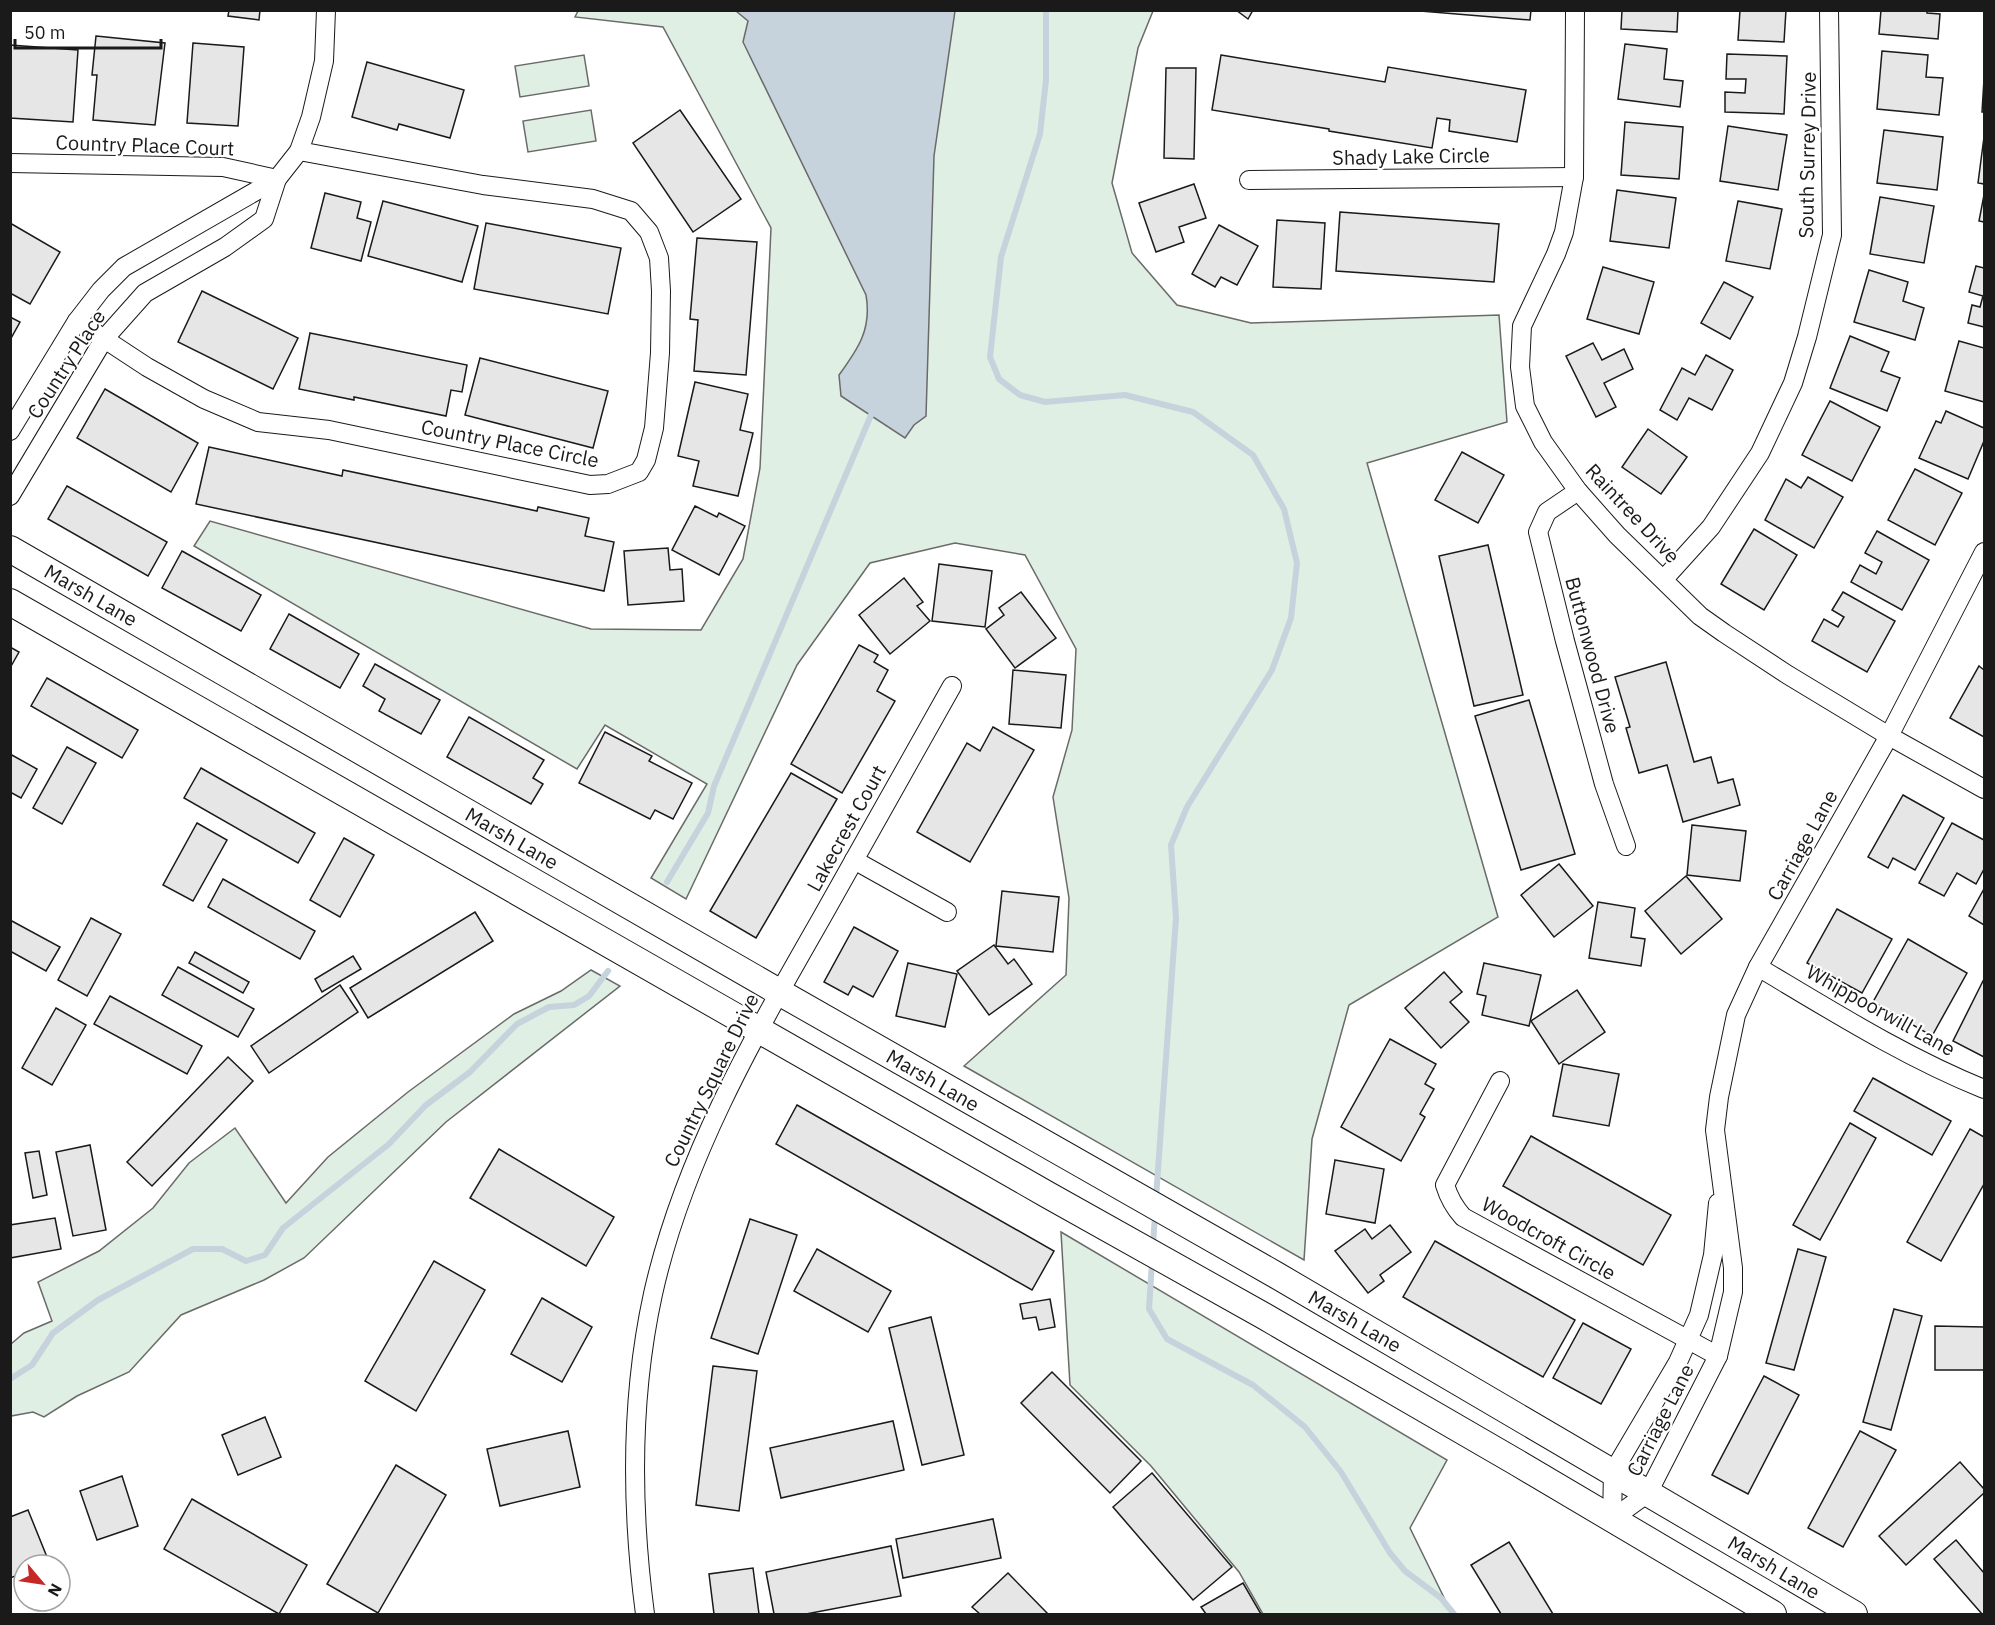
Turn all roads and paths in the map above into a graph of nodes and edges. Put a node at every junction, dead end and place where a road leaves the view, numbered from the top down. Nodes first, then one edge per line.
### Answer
1 (326, 10) edge
2 (1575, 10) edge
3 (1829, 10) edge
4 (299, 151) junction
5 (10, 163) edge
6 (1574, 177) junction
7 (277, 179) junction
8 (1248, 180) dead end
9 (76, 321) junction
10 (104, 339) junction
11 (10, 431) edge
12 (1578, 491) junction
13 (10, 496) edge
14 (10, 549) edge
15 (1984, 552) edge
16 (1664, 579) junction
17 (10, 602) edge
18 (952, 686) dead end
19 (1889, 736) junction
20 (1984, 789) edge
21 (1626, 846) dead end
22 (854, 860) junction
23 (947, 912) dead end
24 (1758, 967) junction
25 (779, 992) junction
26 (760, 1029) junction
27 (1500, 1081) dead end
28 (1984, 1089) edge
29 (1720, 1178) junction
30 (1688, 1340) junction
31 (1718, 1356) junction
32 (1613, 1472) junction
33 (1648, 1493) junction
34 (1612, 1519) junction
35 (645, 1614) edge
36 (1773, 1614) edge
37 (1854, 1614) edge

1 - 4 street, Country Place
2 - 6 street, Raintree Drive
3 - 16 street, South Surrey Drive
4 - 7 street, Country Place
4 - 10 street, Country Place Circle
5 - 7 street, Country Place Court
6 - 8 street, Shady Lake Circle
6 - 12 street, Raintree Drive
7 - 9 street, Country Place
7 - 10 street, Country Place
9 - 10 street, Country Place Circle
9 - 11 street, Country Place
10 - 13 street, Country Place
12 - 16 street, Raintree Drive
12 - 21 street, Buttonwood Drive
14 - 25 main road, Marsh Lane
15 - 19 street, Carriage Lane
16 - 19 street, Raintree Drive
17 - 26 main road, Marsh Lane
18 - 22 street, Lakecrest Court
19 - 20 street, Raintree Drive
19 - 24 street, Carriage Lane
22 - 23 street
22 - 25 street, Lakecrest Court
24 - 28 street, Whippoorwill Lane
24 - 29 street, Carriage Lane
25 - 26 street, Country Square Drive
25 - 32 main road, Marsh Lane
26 - 34 main road, Marsh Lane
26 - 35 street, Country Square Drive
27 - 30 street, Woodcroft Circle
29 - 30 street, Carriage Lane
29 - 31 street, Carriage Lane
30 - 31 street, Woodcroft Circle
30 - 32 street, Carriage Lane
31 - 33 street, Carriage Lane
32 - 33 main road, Marsh Lane
32 - 34 street, Carriage Lane
33 - 34 street, Carriage Lane
33 - 37 main road, Marsh Lane
34 - 36 main road, Marsh Lane

